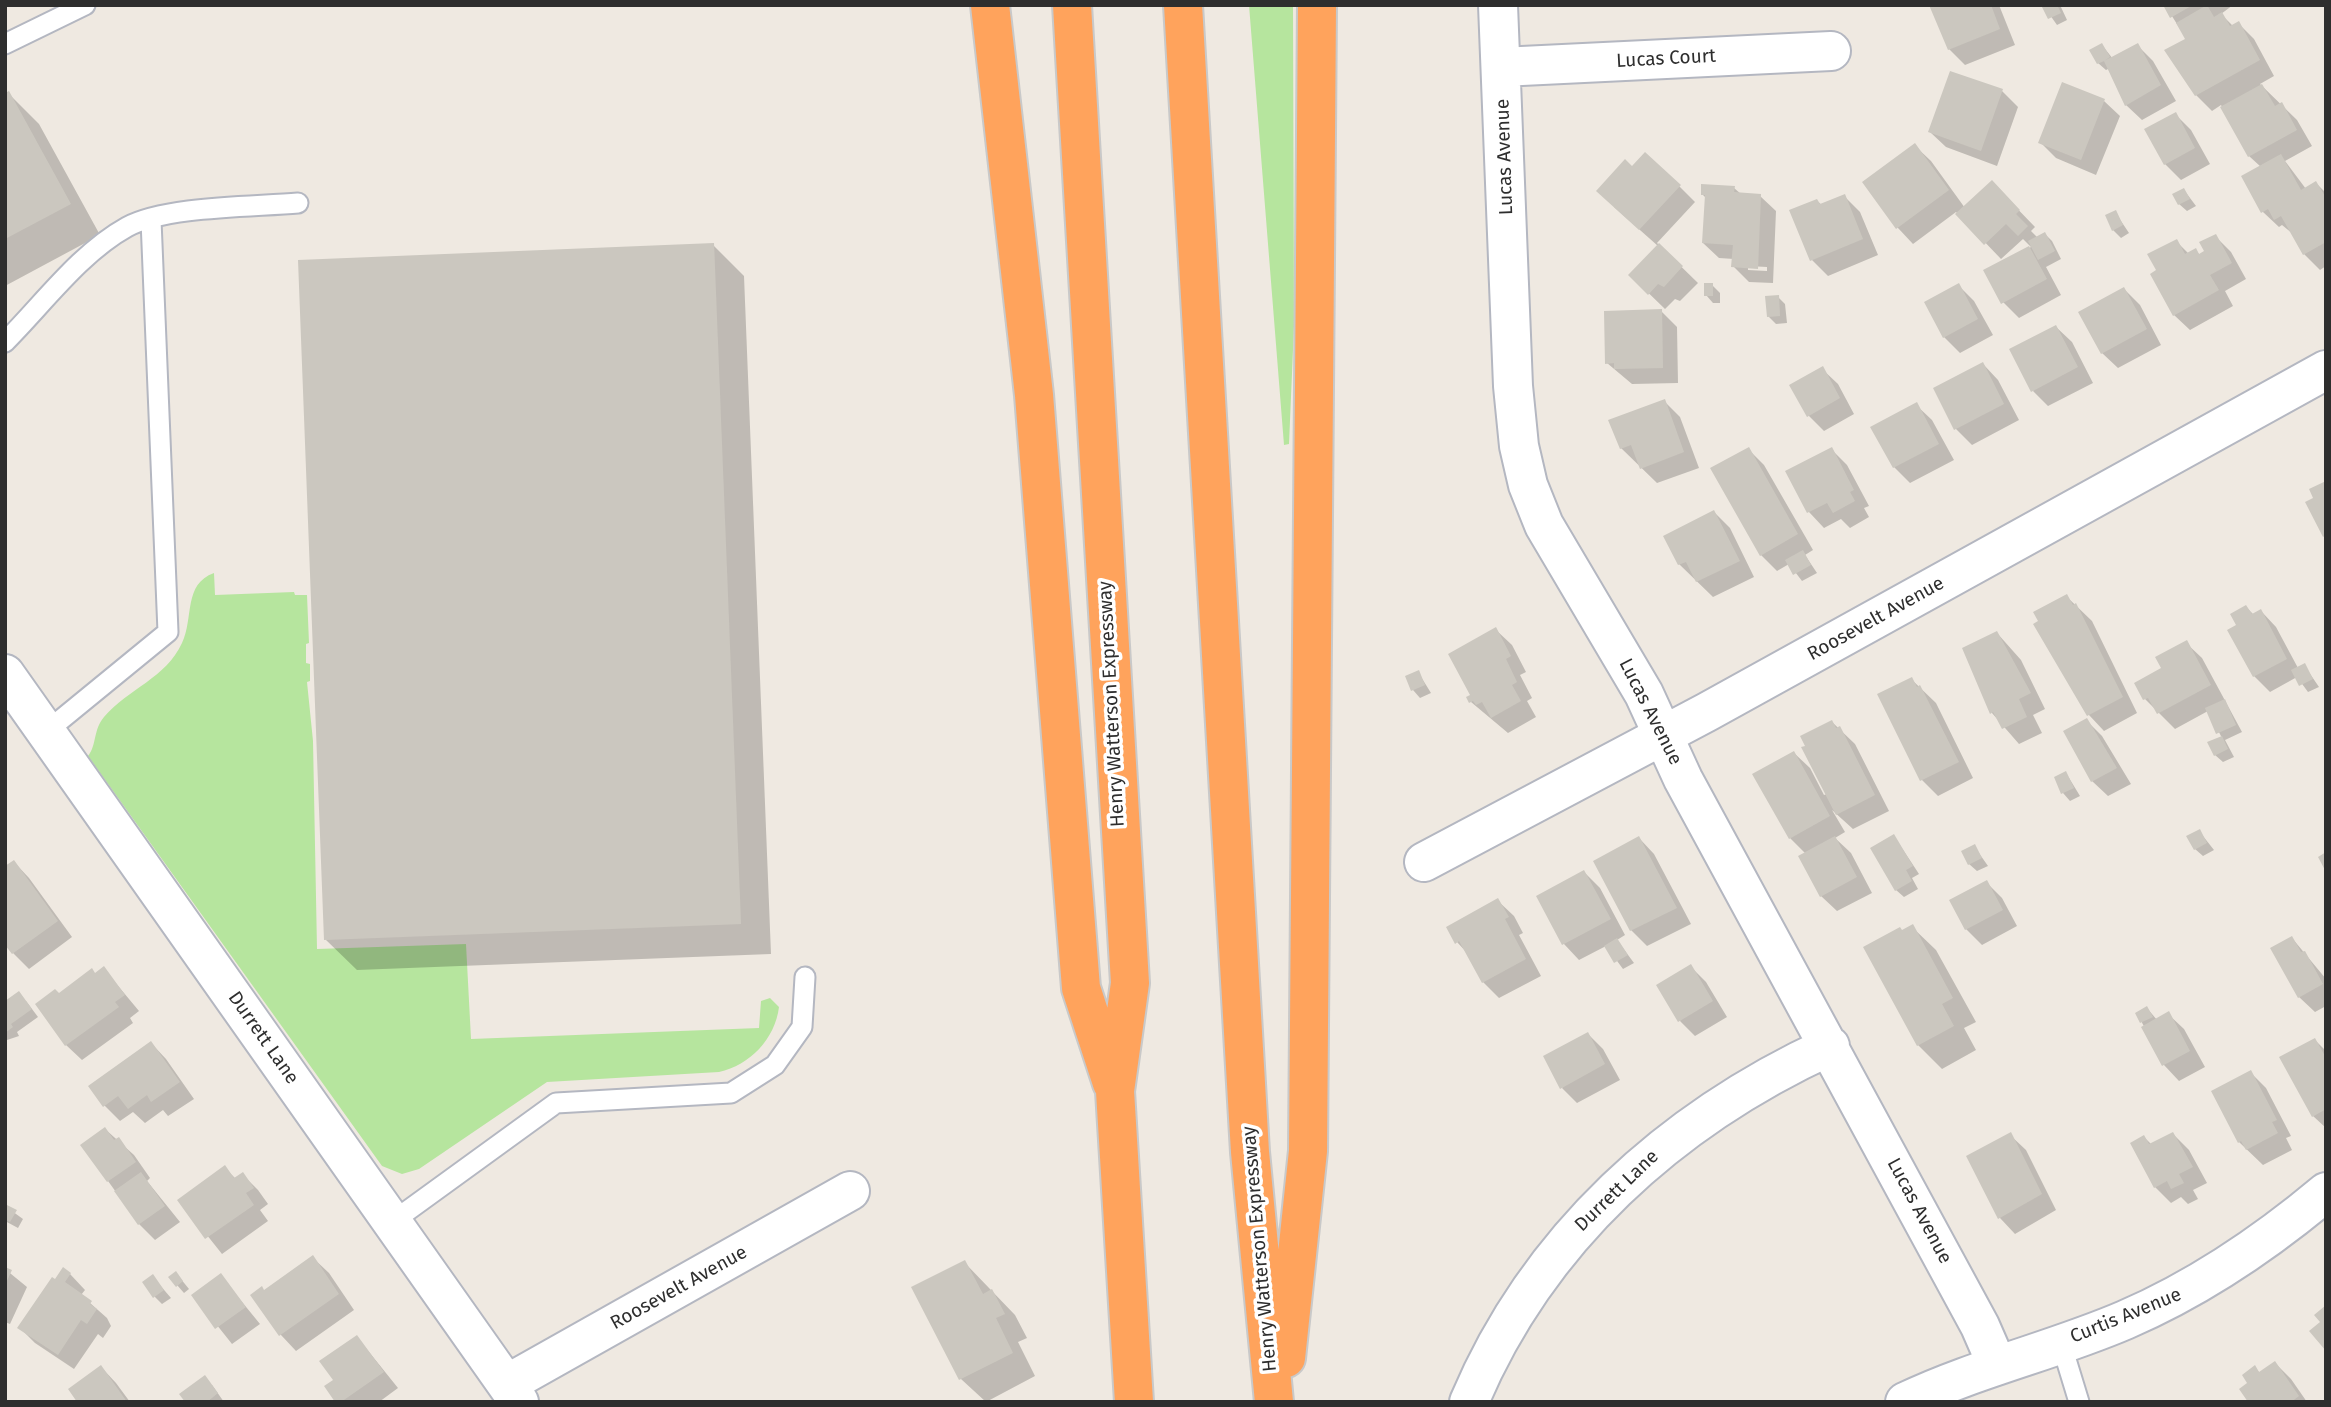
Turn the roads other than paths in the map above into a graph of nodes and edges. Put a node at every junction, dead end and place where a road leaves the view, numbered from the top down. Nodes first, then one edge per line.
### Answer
1 (85, 5) edge
2 (990, 5) edge
3 (1072, 5) edge
4 (1183, 5) edge
5 (1317, 5) edge
6 (1498, 5) edge
7 (5, 44) edge
8 (1831, 51) dead end
9 (1501, 67) junction
10 (298, 203) dead end
11 (151, 220) junction
12 (5, 342) edge
13 (2326, 370) edge
14 (5, 674) edge
15 (47, 732) junction
16 (1663, 735) junction
17 (1424, 862) dead end
18 (805, 977) dead end
19 (1830, 1046) junction
20 (1115, 1091) junction
21 (850, 1191) dead end
22 (2326, 1192) edge
23 (392, 1222) junction
24 (2060, 1343) junction
25 (1997, 1365) junction
26 (513, 1393) edge
27 (1134, 1402) edge
28 (1274, 1402) edge
29 (1282, 1402) edge
30 (1469, 1402) edge
31 (1905, 1402) edge
32 (2079, 1402) edge

1 - 7 lane
2 - 20 highway
3 - 20 highway, Henry Watterson Expressway
4 - 28 highway, Henry Watterson Expressway
5 - 29 highway
6 - 9 street, Lucas Avenue
8 - 9 street, Lucas Court
9 - 16 street, Lucas Avenue
10 - 11 lane
11 - 12 lane
11 - 15 lane
13 - 16 street, Roosevelt Avenue
14 - 15 street, Durrett Lane
15 - 23 street, Durrett Lane
16 - 17 street, Roosevelt Avenue
16 - 19 street, Lucas Avenue
18 - 23 lane
19 - 25 street, Lucas Avenue
19 - 30 street, Durrett Lane
20 - 27 highway, Henry Watterson Expressway
21 - 26 street, Roosevelt Avenue
22 - 24 street, Curtis Avenue
23 - 26 street, Durrett Lane
24 - 25 street, Curtis Avenue
24 - 32 lane
25 - 31 street, Curtis Avenue

